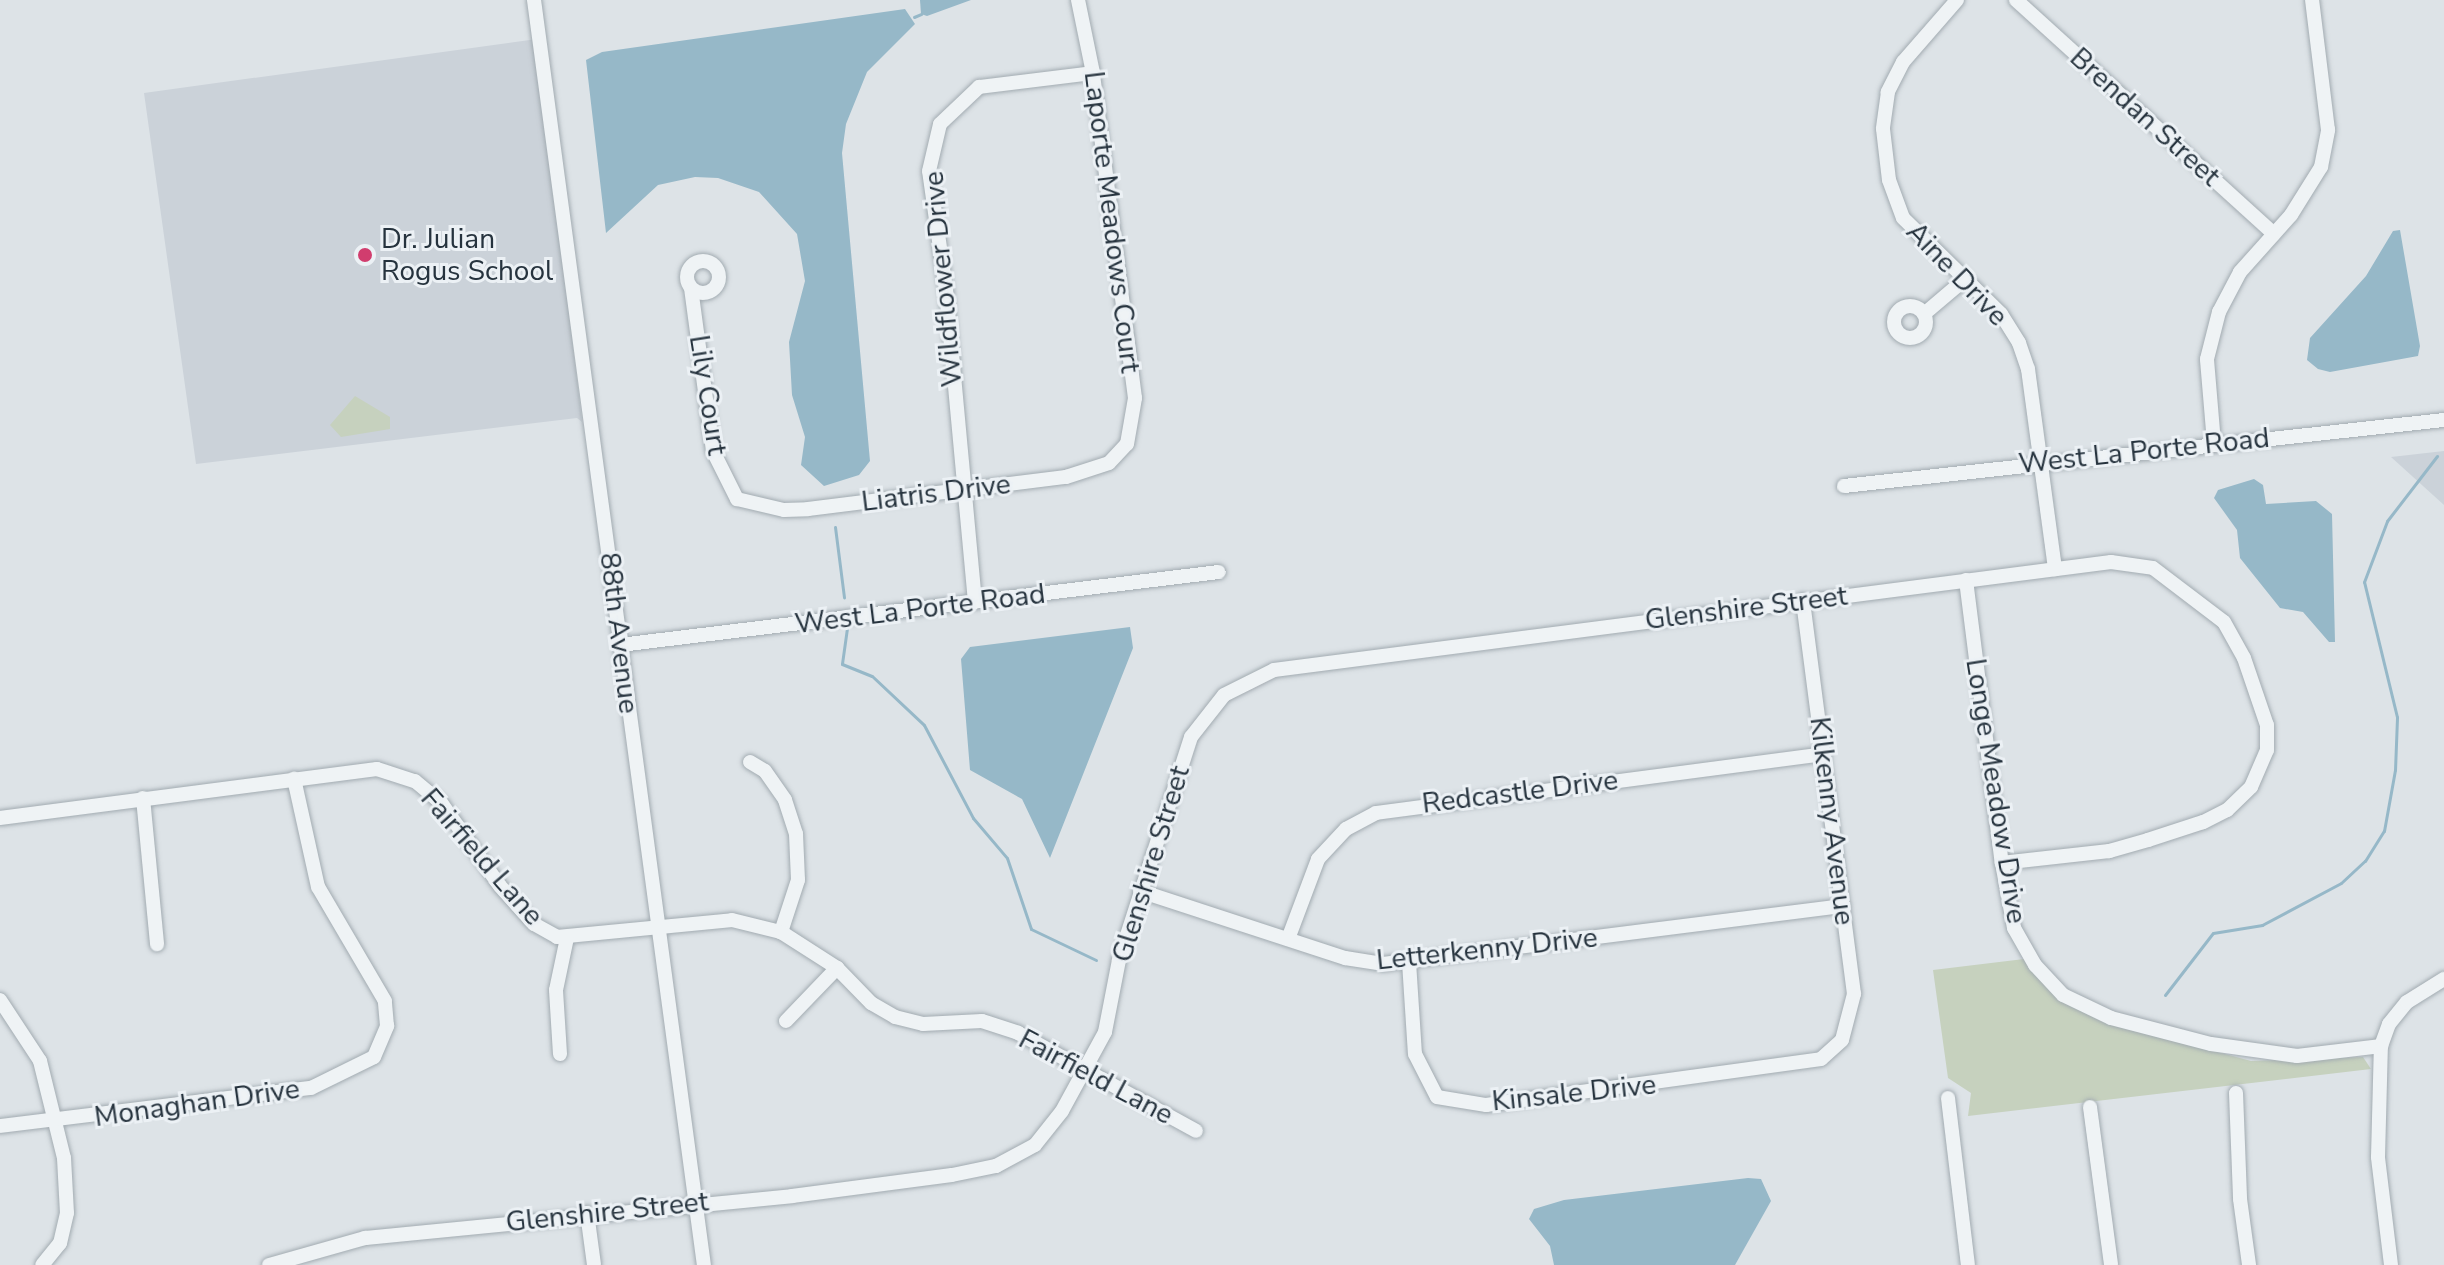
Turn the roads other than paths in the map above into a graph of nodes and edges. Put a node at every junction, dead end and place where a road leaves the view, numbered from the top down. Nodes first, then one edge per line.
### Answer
1 (534, 0) edge
2 (1078, 0) edge
3 (1957, 0) edge
4 (2016, 0) edge
5 (2312, 0) edge
6 (1093, 73) junction
7 (2274, 234) junction
8 (1964, 280) junction
9 (691, 288) dead end
10 (1924, 314) dead end
11 (2444, 420) edge
12 (2214, 443) junction
13 (1127, 444) joint
14 (2041, 463) junction
15 (1844, 486) dead end
16 (961, 490) junction
17 (737, 499) joint
18 (2055, 569) junction
19 (1219, 572) dead end
20 (1966, 580) junction
21 (1803, 600) junction
22 (975, 602) junction
23 (620, 645) junction
24 (1824, 754) junction
25 (750, 762) dead end
26 (294, 779) junction
27 (143, 798) junction
28 (0, 818) edge
29 (2002, 863) junction
30 (1140, 891) junction
31 (1843, 906) junction
32 (657, 930) junction
33 (781, 932) junction
34 (567, 938) junction
35 (1288, 939) junction
36 (157, 944) dead end
37 (1409, 962) junction
38 (837, 968) junction
39 (2444, 979) edge
40 (0, 1000) edge
41 (786, 1021) dead end
42 (1842, 1040) joint
43 (2381, 1046) junction
44 (560, 1054) dead end
45 (1087, 1071) junction
46 (2236, 1093) dead end
47 (1948, 1098) dead end
48 (2090, 1107) dead end
49 (55, 1123) junction
50 (0, 1126) edge
51 (1196, 1131) dead end
52 (696, 1203) junction
53 (587, 1213) junction
54 (42, 1265) edge
55 (269, 1265) edge
56 (594, 1265) edge
57 (704, 1265) edge
58 (1968, 1265) edge
59 (2111, 1265) edge
60 (2249, 1265) edge
61 (2391, 1265) edge

1 - 23 street, 88th Avenue
2 - 6 street, Laporte Meadows Court
3 - 8 street, Aine Drive
4 - 7 street, Brendan Street
5 - 7 street
6 - 13 street, Laporte Meadows Court
6 - 16 street, Wildflower Drive
7 - 12 street
8 - 10 street
8 - 14 street, Aine Drive
9 - 17 street, Lily Court
11 - 12 street, West La Porte Road
12 - 14 street, West La Porte Road
13 - 16 street, Liatris Drive
14 - 15 street, West La Porte Road
14 - 18 street, Aine Drive
16 - 17 street, Liatris Drive
16 - 22 street, Wildflower Drive
18 - 20 street, Glenshire Street
18 - 29 street, Glenshire Street
19 - 22 street, West La Porte Road
20 - 21 street, Glenshire Street
20 - 29 street, Longe Meadow Drive
21 - 24 street, Kilkenny Avenue
21 - 30 street, Glenshire Street
22 - 23 street, West La Porte Road
23 - 32 street, 88th Avenue
24 - 31 street, Kilkenny Avenue
24 - 35 street, Redcastle Drive
25 - 33 street
26 - 27 street, Fairfield Lane
26 - 34 street, Fairfield Lane
26 - 49 street, Monaghan Drive
27 - 28 street, Fairfield Lane
27 - 36 street
29 - 43 street, Longe Meadow Drive
30 - 35 street, Letterkenny Drive
30 - 45 street, Glenshire Street
31 - 37 street, Letterkenny Drive
31 - 42 street, Kilkenny Avenue
32 - 33 street, Fairfield Lane
32 - 34 street, Fairfield Lane
32 - 52 street, 88th Avenue
33 - 38 street, Fairfield Lane
34 - 44 street
35 - 37 street, Letterkenny Drive
37 - 42 street, Kinsale Drive
38 - 41 street
38 - 45 street, Fairfield Lane
39 - 43 street
40 - 49 street
43 - 61 street
45 - 51 street, Fairfield Lane
45 - 52 street, Glenshire Street
46 - 60 street
47 - 58 street
48 - 59 street
49 - 50 street, Monaghan Drive
49 - 54 street
52 - 53 street, Glenshire Street
52 - 57 street, 88th Avenue
53 - 55 street, Glenshire Street
53 - 56 street

